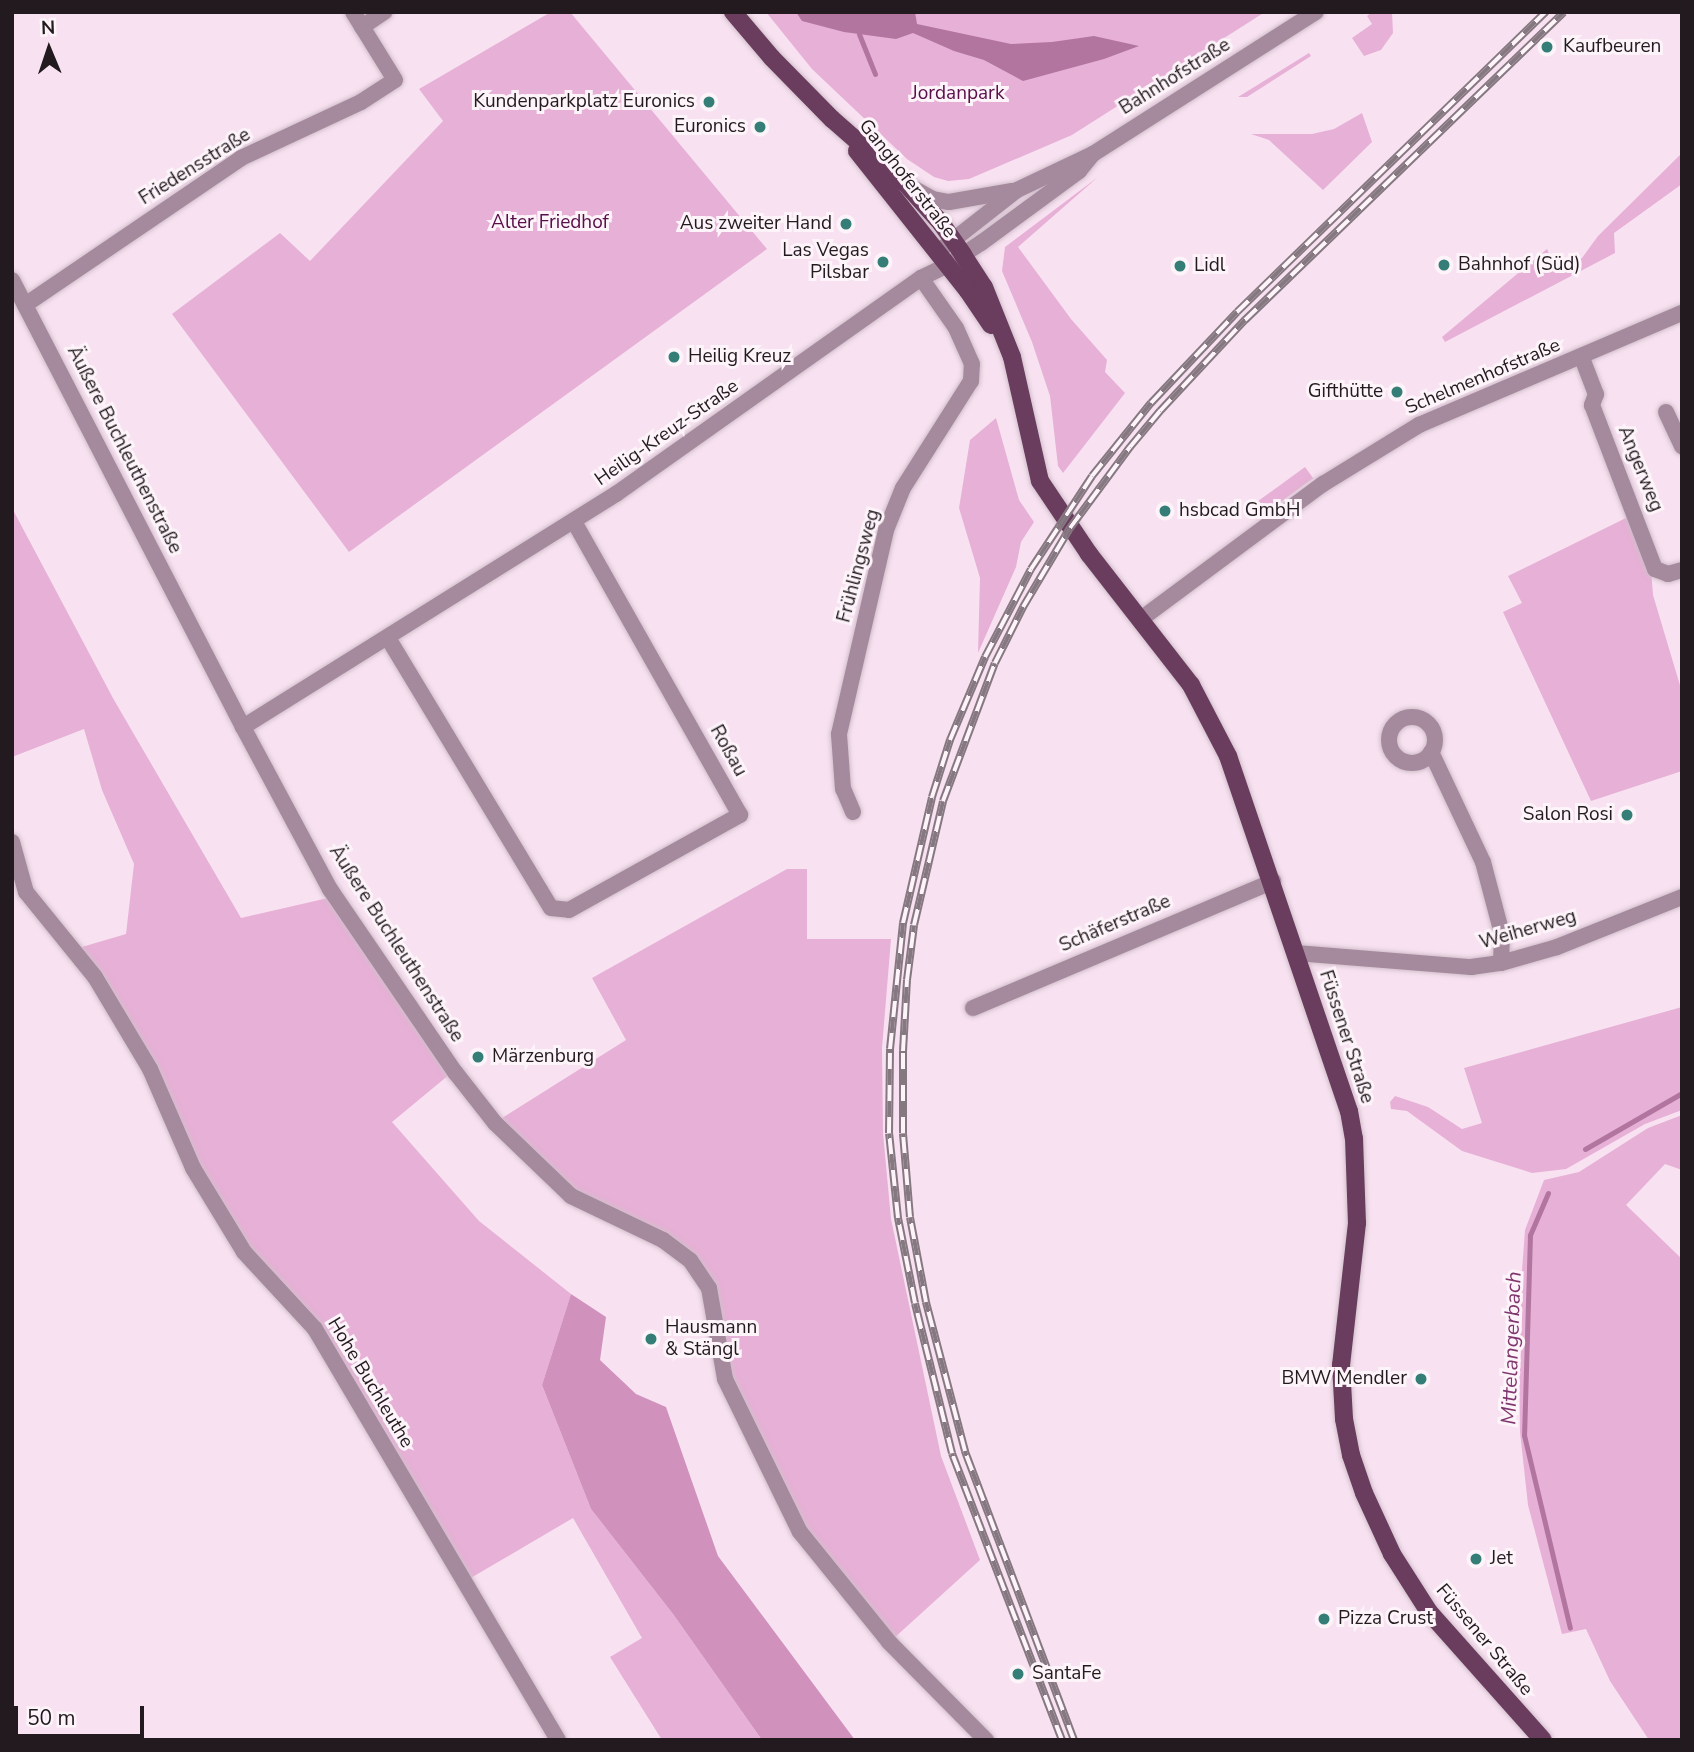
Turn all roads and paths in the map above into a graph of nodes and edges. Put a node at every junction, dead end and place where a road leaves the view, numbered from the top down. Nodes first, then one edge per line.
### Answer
1 (353, 12) edge
2 (384, 12) edge
3 (733, 12) edge
4 (1316, 12) edge
5 (362, 27) junction
6 (832, 119) junction
7 (1093, 154) junction
8 (905, 183) junction
9 (1017, 190) junction
10 (953, 239) junction
11 (950, 257) junction
12 (925, 276) junction
13 (12, 280) edge
14 (25, 305) junction
15 (1682, 313) edge
16 (1581, 358) junction
17 (1666, 412) dead end
18 (1682, 447) edge
19 (574, 521) junction
20 (1682, 570) edge
21 (1141, 619) junction
22 (388, 638) junction
23 (243, 727) junction
24 (1431, 752) dead end
25 (853, 812) dead end
26 (12, 842) edge
27 (1273, 881) junction
28 (1682, 897) edge
29 (1296, 953) junction
30 (1501, 963) junction
31 (974, 1008) dead end
32 (558, 1740) edge
33 (986, 1740) edge
34 (1543, 1740) edge

1 - 5 street
2 - 5 street
3 - 6 main road, Ganghoferstraße
4 - 7 street, Bahnhofstraße
5 - 14 street, Friedensstraße
6 - 8 main road, Ganghoferstraße
6 - 11 main road, Ganghoferstraße
7 - 9 street, Bahnhofstraße
7 - 11 street, Bahnhofstraße
8 - 9 street, Bahnhofstraße
8 - 10 main road, Ganghoferstraße
9 - 10 street, Bahnhofstraße
10 - 11 main road, Ganghoferstraße
11 - 12 street, Bahnhofstraße
11 - 21 main road, Füssener Straße
12 - 19 street, Heilig-Kreuz-Straße
12 - 25 street, Frühlingsweg
13 - 14 street, Äußere Buchleuthenstraße
14 - 23 street, Äußere Buchleuthenstraße
15 - 16 street, Schelmenhofstraße
16 - 20 street, Angerweg
16 - 21 street, Schelmenhofstraße
17 - 18 street
19 - 22 street, Heilig-Kreuz-Straße
19 - 22 street, Roßau
21 - 27 main road, Füssener Straße
22 - 23 street, Heilig-Kreuz-Straße
23 - 33 street, Äußere Buchleuthenstraße
24 - 30 street
26 - 32 street, Hohe Buchleuthe
27 - 29 main road, Füssener Straße
27 - 31 street, Schäferstraße
28 - 30 street, Weiherweg
29 - 30 street, Weiherweg
29 - 34 main road, Füssener Straße

